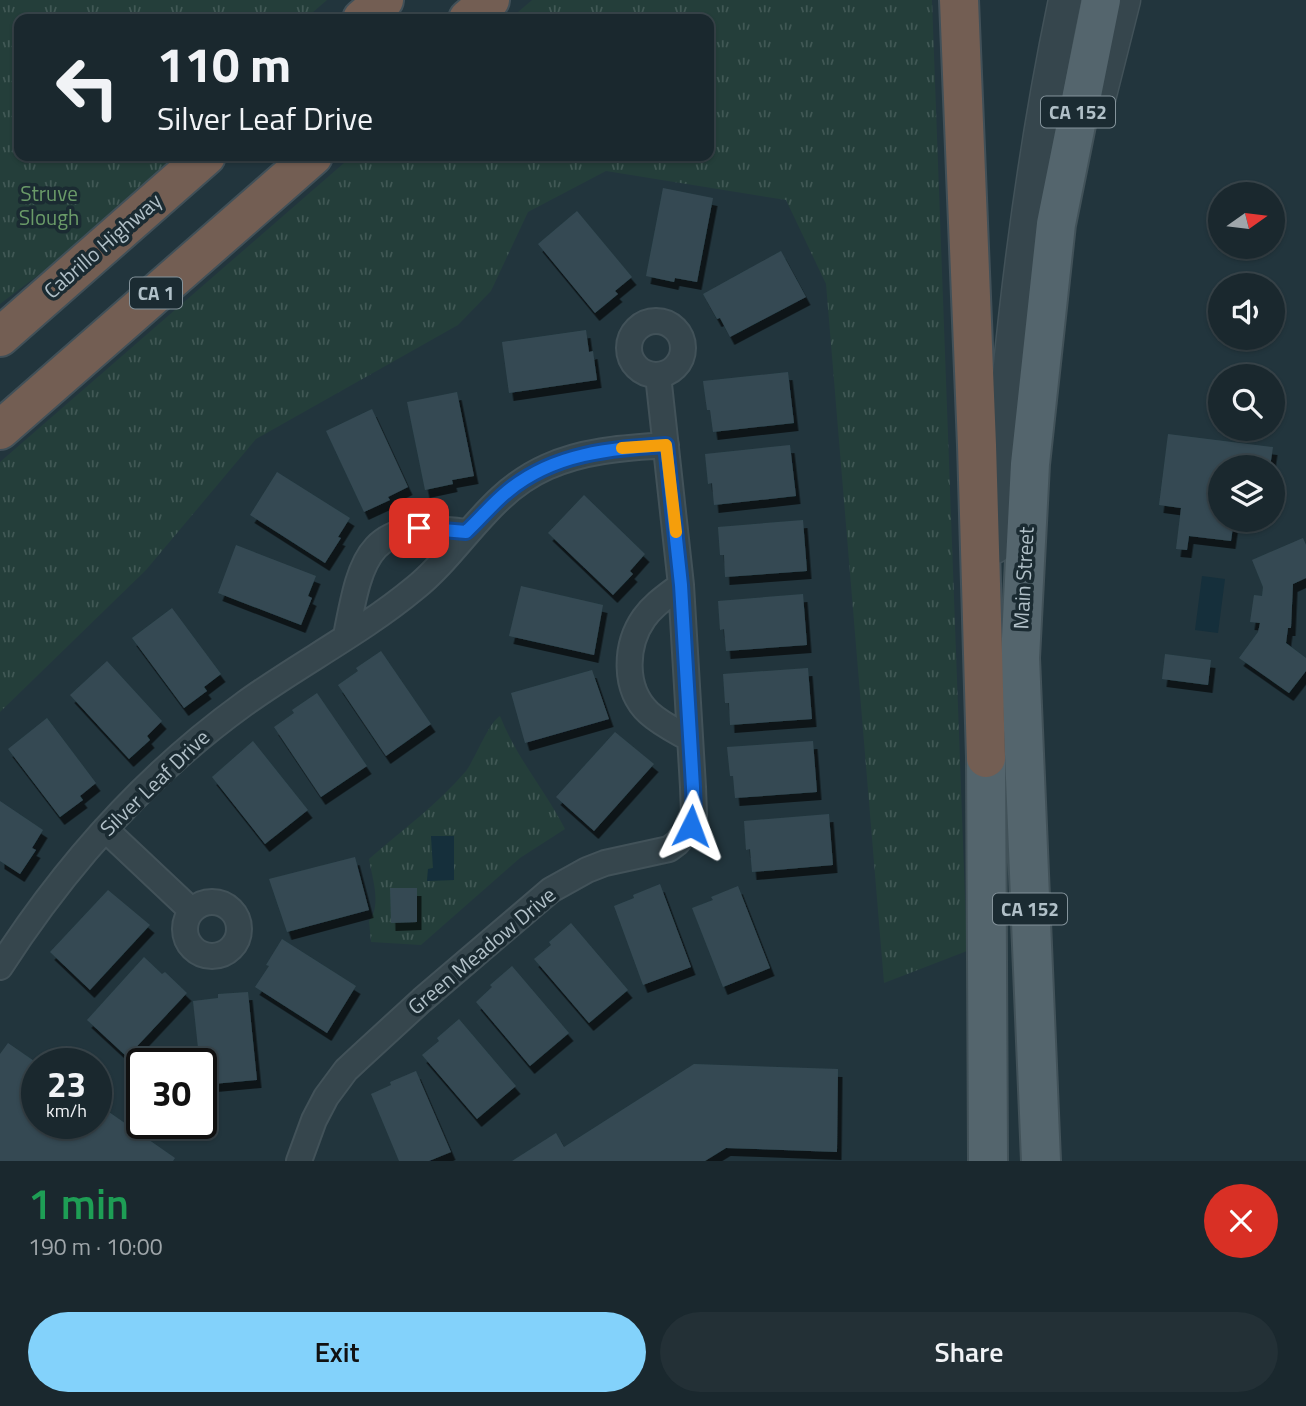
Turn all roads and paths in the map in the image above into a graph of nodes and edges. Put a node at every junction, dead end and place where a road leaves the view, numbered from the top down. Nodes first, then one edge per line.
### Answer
1 (384, 0) edge
2 (490, 0) edge
3 (959, 0) edge
4 (1065, 0) edge
5 (1101, 0) edge
6 (1124, 0) edge
7 (368, 14) edge
8 (474, 14) edge
9 (200, 161) edge
10 (307, 161) edge
11 (1056, 223) junction
12 (0, 337) edge
13 (658, 375) dead end
14 (0, 430) edge
15 (666, 445) junction
16 (466, 532) junction
17 (681, 585) junction
18 (346, 636) junction
19 (690, 739) junction
20 (986, 758) junction
21 (105, 829) junction
22 (192, 911) dead end
23 (0, 967) edge
24 (299, 1161) edge
25 (988, 1161) edge
26 (1041, 1161) edge

1 - 7 highway
2 - 8 highway
3 - 20 highway
4 - 20 street, Main Street
5 - 11 main road, Main Street / CA 152
6 - 11 street
9 - 12 highway, Cabrillo Highway
10 - 14 highway, CA 1
11 - 26 main road, Main Street / CA 152
13 - 15 street, Green Meadow Drive
15 - 16 street, Silver Leaf Drive
15 - 17 street, Green Meadow Drive
16 - 18 street, Silver Leaf Drive
16 - 18 street
17 - 19 street, Green Meadow Drive
17 - 19 street
18 - 21 street, Silver Leaf Drive
19 - 24 street, Green Meadow Drive
20 - 25 main road, Main Street / CA 152
21 - 22 street
21 - 23 street, Silver Leaf Drive

